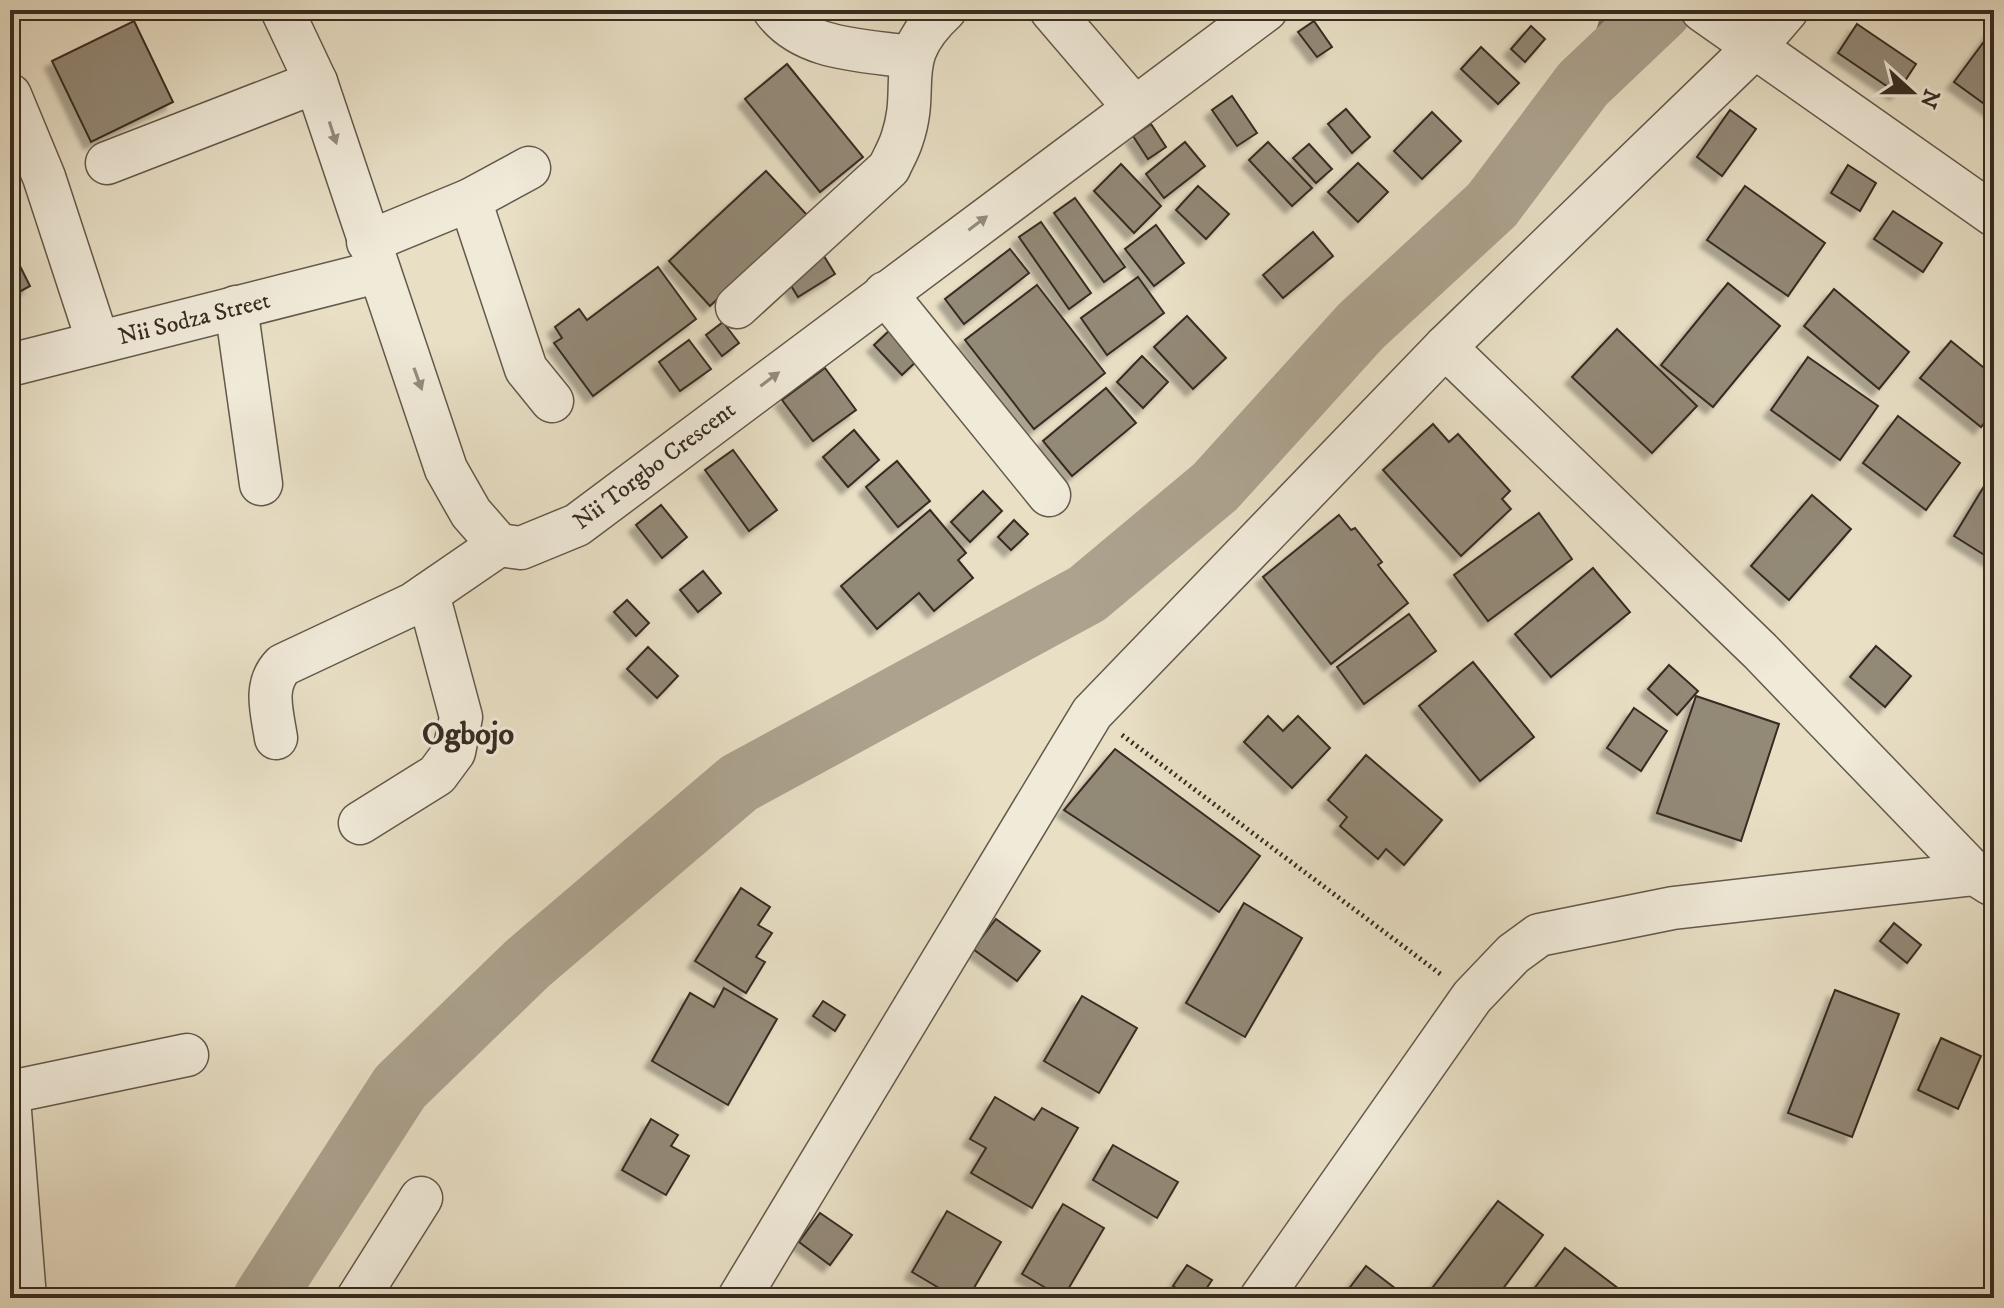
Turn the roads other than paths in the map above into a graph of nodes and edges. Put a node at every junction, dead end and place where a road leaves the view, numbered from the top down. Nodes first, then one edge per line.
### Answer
1 (282, 10) edge
2 (774, 10) edge
3 (945, 10) edge
4 (1051, 10) edge
5 (1266, 10) edge
6 (1702, 10) edge
7 (1787, 10) edge
8 (1747, 40) junction
9 (911, 57) junction
10 (316, 82) junction
11 (10, 95) edge
12 (1134, 107) junction
13 (107, 163) dead end
14 (529, 168) dead end
15 (470, 200) junction
16 (1994, 215) edge
17 (373, 257) junction
18 (885, 293) junction
19 (236, 307) junction
20 (737, 307) dead end
21 (98, 342) junction
22 (1445, 347) junction
23 (10, 365) edge
24 (552, 401) dead end
25 (261, 484) dead end
26 (1049, 495) dead end
27 (499, 545) junction
28 (428, 594) junction
29 (276, 738) dead end
30 (360, 823) dead end
31 (1984, 879) edge
32 (187, 1055) dead end
33 (10, 1092) edge
34 (10, 1111) edge
35 (421, 1198) dead end
36 (25, 1298) edge
37 (358, 1298) edge
38 (739, 1298) edge
39 (1261, 1298) edge

1 - 10 street
2 - 9 street
3 - 9 street
4 - 12 street
5 - 12 street, Nii Torgbo Crescent
6 - 8 street
7 - 8 street
8 - 16 street
8 - 22 street
9 - 20 street
10 - 13 street
10 -> 17 street
11 - 21 street
18 -> 12 street, Nii Torgbo Crescent
14 - 15 street, Nii Sodza Street
15 - 17 street, Nii Sodza Street
15 - 24 street
17 - 19 street, Nii Sodza Street
17 -> 27 street
18 - 26 street
27 -> 18 street, Nii Torgbo Crescent
19 - 21 street, Nii Sodza Street
19 - 25 street
21 - 23 street, Nii Sodza Street
22 - 31 street
22 - 38 street
27 - 28 street
28 - 29 street
28 - 30 street
31 - 39 street
32 - 33 street
34 - 36 street
35 - 37 street

